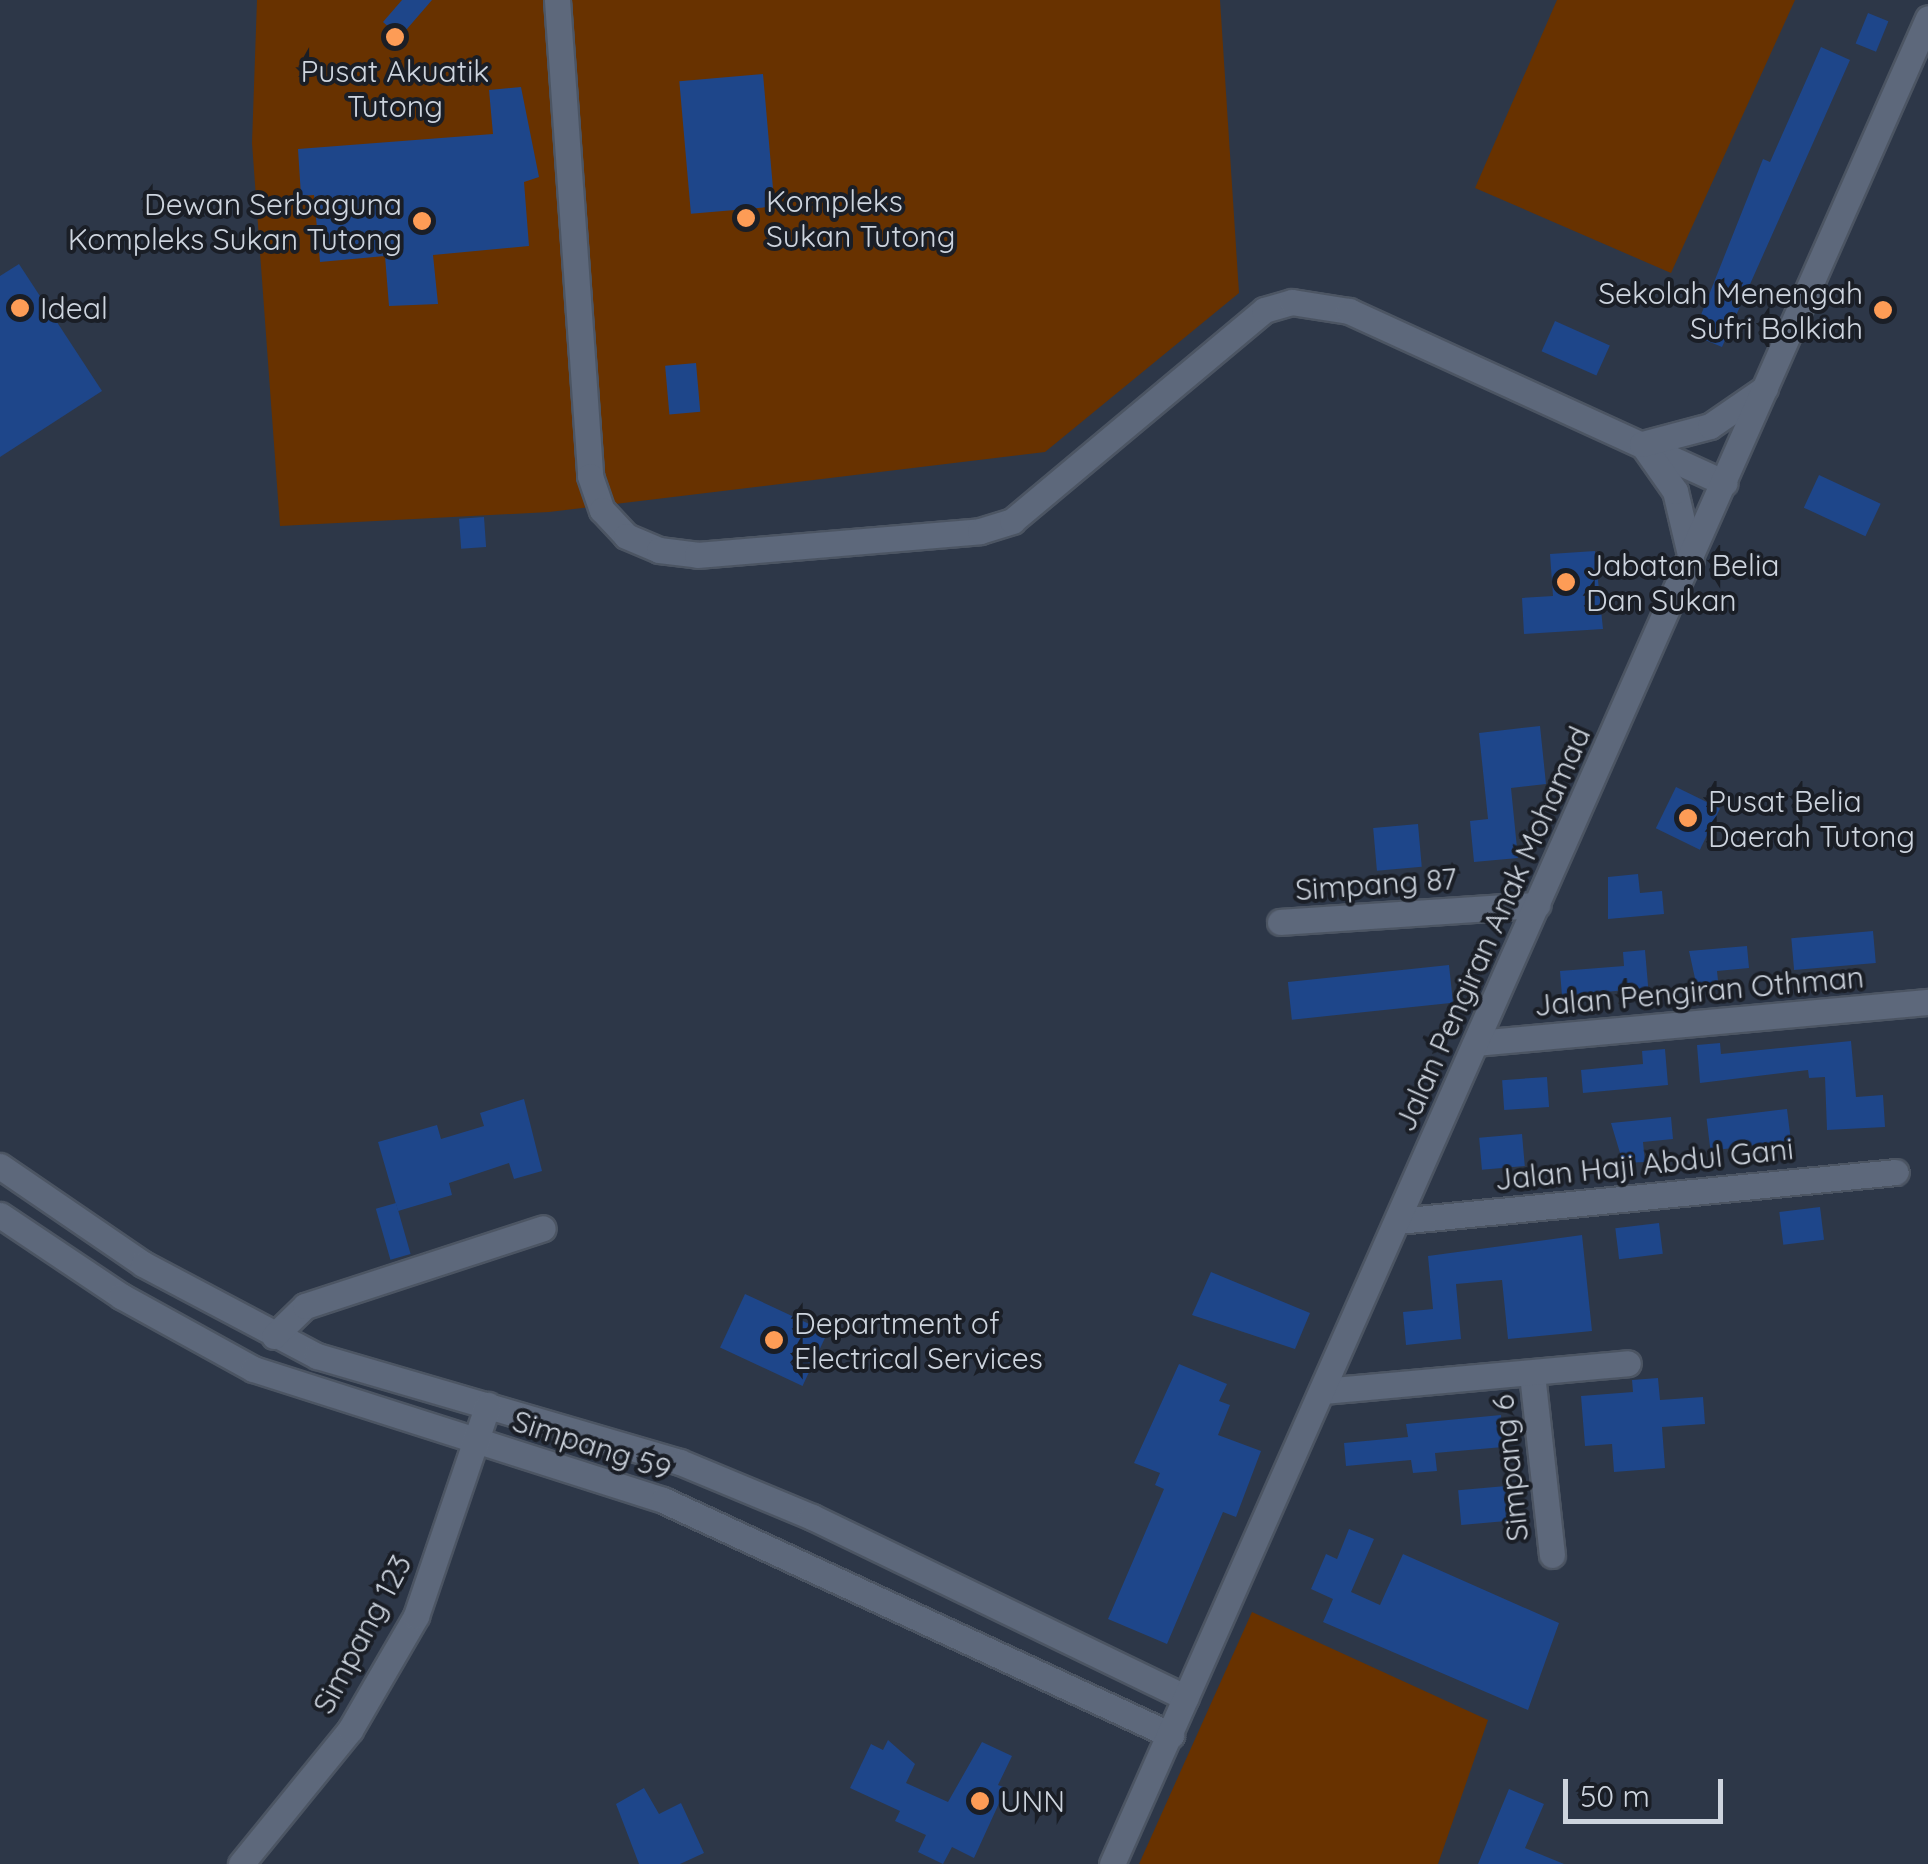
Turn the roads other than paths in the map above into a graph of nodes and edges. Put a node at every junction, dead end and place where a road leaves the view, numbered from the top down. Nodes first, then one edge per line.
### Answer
1 (557, 0) edge
2 (1928, 18) edge
3 (1765, 388) junction
4 (1642, 444) junction
5 (1724, 483) junction
6 (1691, 560) junction
7 (1538, 906) junction
8 (1280, 922) dead end
9 (1928, 1002) edge
10 (1476, 1044) junction
11 (0, 1166) edge
12 (1896, 1172) dead end
13 (0, 1215) edge
14 (1398, 1220) junction
15 (542, 1228) dead end
16 (274, 1336) junction
17 (1628, 1363) dead end
18 (1532, 1374) junction
19 (1323, 1391) junction
20 (488, 1405) junction
21 (476, 1442) junction
22 (1552, 1555) dead end
23 (1186, 1698) junction
24 (1170, 1735) junction
25 (241, 1864) edge
26 (1112, 1864) edge

1 - 4 street
2 - 3 street, Jalan Pengiran Anak Mohamad
3 - 4 street
3 - 5 street, Jalan Pengiran Anak Mohamad
4 - 5 street
4 - 6 street
5 - 6 street, Jalan Pengiran Anak Mohamad
6 - 7 street, Jalan Pengiran Anak Mohamad
7 - 8 street, Simpang 87
7 - 10 street, Jalan Pengiran Anak Mohamad
9 - 10 street, Jalan Pengiran Othman
10 - 14 street, Jalan Pengiran Anak Mohamad
11 - 16 street, Simpang 59
12 - 14 street, Jalan Haji Abdul Gani
13 - 21 street, Simpang 59
14 - 19 street, Jalan Pengiran Anak Mohamad
15 - 16 street
16 - 20 street, Simpang 59
17 - 18 street
18 - 19 street
18 - 22 street, Simpang 6
19 - 23 street, Jalan Pengiran Anak Mohamad
20 - 21 street, Simpang 123
20 - 23 street, Simpang 59
21 - 24 street, Simpang 59
21 - 25 street, Simpang 123
23 - 24 street, Jalan Pengiran Anak Mohamad
24 - 26 street, Jalan Pengiran Anak Mohamad

